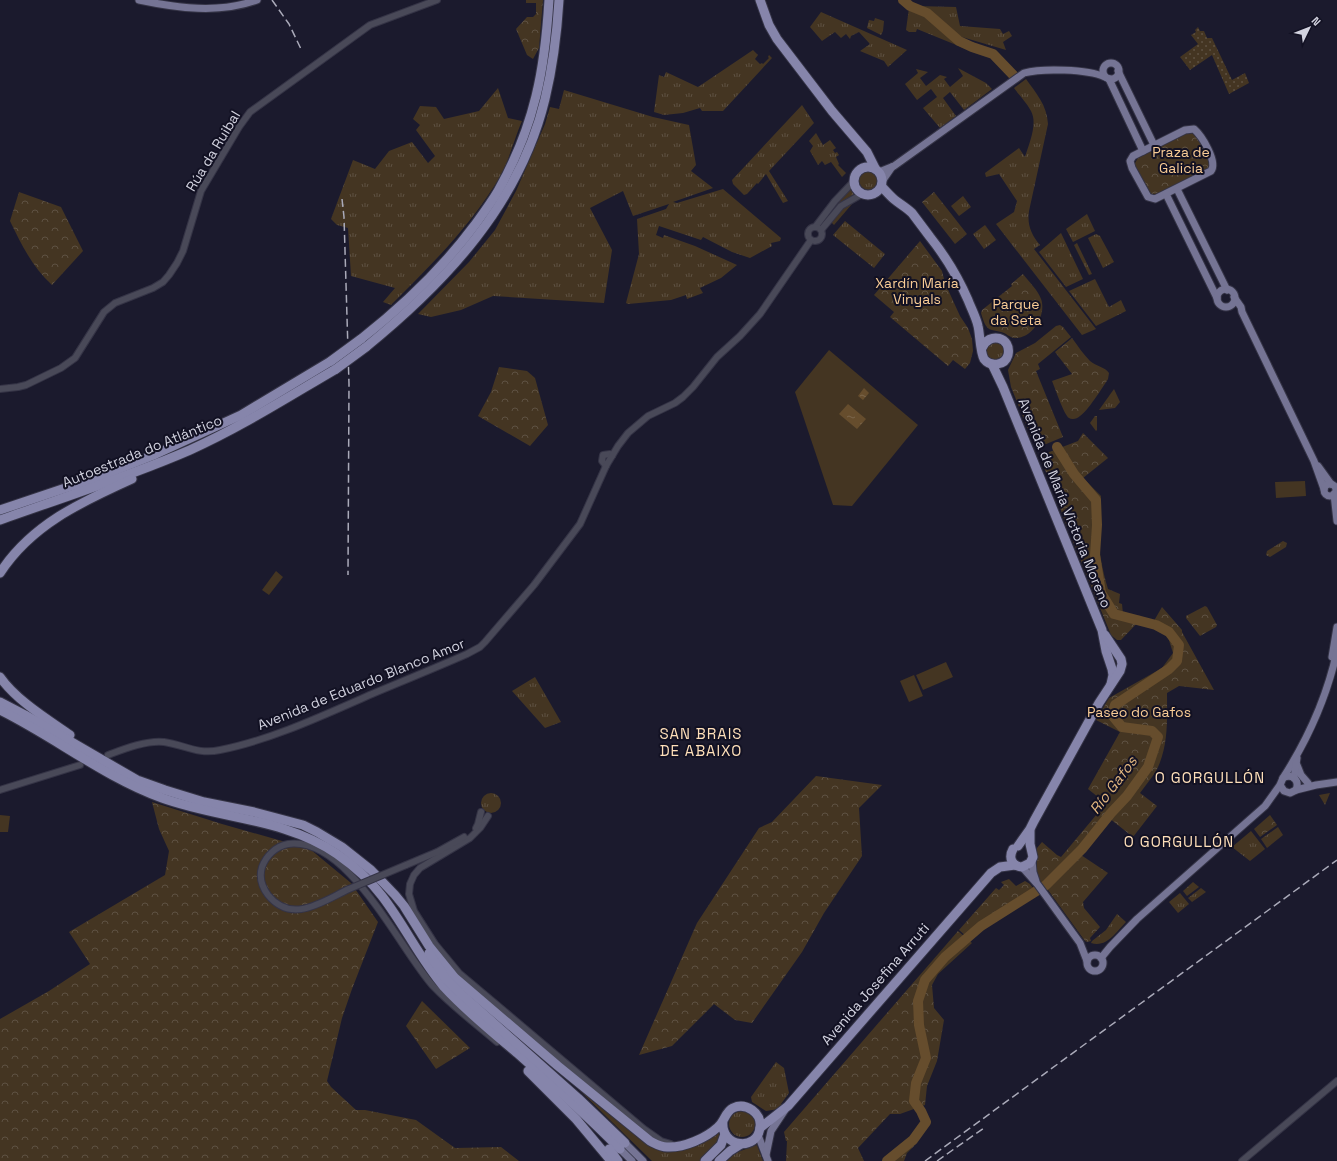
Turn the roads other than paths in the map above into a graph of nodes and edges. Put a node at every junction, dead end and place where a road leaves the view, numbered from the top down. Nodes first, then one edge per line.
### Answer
1 (139, 0) edge
2 (257, 0) edge
3 (437, 0) edge
4 (549, 0) edge
5 (559, 0) edge
6 (758, 0) edge
7 (1103, 68) junction
8 (1118, 71) junction
9 (1093, 72) junction
10 (1107, 78) junction
11 (1136, 108) junction
12 (1125, 113) junction
13 (859, 144) junction
14 (1154, 146) junction
15 (1143, 151) junction
16 (862, 168) junction
17 (880, 177) junction
18 (854, 181) junction
19 (1177, 189) junction
20 (862, 194) junction
21 (1166, 194) junction
22 (873, 195) junction
23 (895, 200) junction
24 (816, 226) junction
25 (821, 230) junction
26 (811, 240) junction
27 (1227, 290) junction
28 (1234, 297) junction
29 (1217, 298) junction
30 (408, 305) junction
31 (1229, 307) junction
32 (1242, 312) junction
33 (978, 326) junction
34 (993, 337) junction
35 (982, 348) junction
36 (1006, 359) junction
37 (992, 364) junction
38 (333, 365) junction
39 (1003, 387) junction
40 (0, 389) edge
41 (191, 450) junction
42 (1314, 461) junction
43 (1331, 484) junction
44 (1324, 489) junction
45 (1331, 495) junction
46 (0, 509) edge
47 (0, 520) edge
48 (1337, 521) edge
49 (0, 574) edge
50 (1337, 627) edge
51 (1337, 652) edge
52 (1334, 665) junction
53 (0, 677) edge
54 (0, 702) edge
55 (0, 710) edge
56 (0, 715) edge
57 (71, 750) junction
58 (1298, 754) junction
59 (106, 758) junction
60 (1296, 764) junction
61 (80, 765) dead end
62 (1295, 779) junction
63 (1282, 782) junction
64 (1337, 782) edge
65 (1312, 784) junction
66 (0, 790) edge
67 (1296, 790) junction
68 (1286, 792) junction
69 (1270, 801) junction
70 (481, 812) dead end
71 (488, 816) dead end
72 (1030, 829) junction
73 (1015, 847) junction
74 (1032, 856) junction
75 (1018, 866) junction
76 (991, 873) junction
77 (381, 880) junction
78 (1038, 885) junction
79 (1080, 943) junction
80 (1097, 956) junction
81 (1087, 961) junction
82 (489, 1029) junction
83 (497, 1042) junction
84 (1337, 1081) edge
85 (785, 1109) junction
86 (757, 1114) junction
87 (777, 1114) junction
88 (723, 1121) junction
89 (582, 1126) junction
90 (759, 1132) junction
91 (725, 1134) junction
92 (741, 1144) junction
93 (683, 1145) junction
94 (623, 1146) junction
95 (767, 1158) edge
96 (611, 1161) edge
97 (618, 1161) edge
98 (632, 1161) edge
99 (643, 1161) edge
100 (706, 1161) edge
101 (719, 1161) edge
102 (1242, 1161) edge

1 - 2 main road
3 - 40 street, Rúa da Ruibal
4 - 30 highway, Autoestrada do Atlántico
5 - 30 highway, Autoestrada do Atlántico
6 - 13 highway
7 - 8 main road
7 - 9 main road
7 - 10 main road
8 - 10 main road
8 - 11 main road
9 - 10 main road
9 - 17 main road
10 - 12 main road
11 - 12 main road
11 - 14 main road
12 - 15 main road
13 - 16 highway
13 - 17 highway
14 - 15 main road
14 - 19 main road
15 - 21 main road
16 - 17 highway
16 - 18 highway
17 - 22 highway
17 - 23 highway
18 - 20 highway
18 - 24 street
19 - 21 main road
19 - 27 main road
20 - 22 highway
20 - 25 street
21 - 29 main road
22 - 23 highway
23 - 33 highway
24 - 25 street
24 - 26 street
25 - 26 street
26 - 59 street, Avenida de Eduardo Blanco Amor
27 - 28 main road
27 - 29 main road
28 - 31 main road
28 - 32 main road
29 - 31 main road
30 - 38 highway, Autoestrada do Atlántico, bridge
31 - 32 main road
32 - 42 main road
33 - 34 highway
33 - 35 highway
34 - 35 highway
34 - 36 highway
35 - 37 highway
36 - 37 highway
36 - 39 highway, Avenida de María Victoria Moreno
37 - 39 highway, Avenida de María Victoria Moreno
38 - 41 highway, Autoestrada do Atlántico
38 - 46 highway, Autoestrada do Atlántico
39 - 72 highway, Avenida de María Victoria Moreno
41 - 47 highway, Autoestrada do Atlántico
41 - 49 highway
42 - 43 main road
42 - 44 main road
43 - 44 main road
43 - 45 main road
44 - 45 main road
45 - 48 main road
50 - 52 main road
51 - 52 main road
52 - 58 main road
53 - 59 highway
54 - 59 highway
55 - 57 highway
56 - 57 highway
57 - 82 highway
58 - 60 main road
58 - 63 main road
59 - 77 highway
60 - 62 main road
60 - 65 main road
61 - 66 street
62 - 63 main road
62 - 65 main road
62 - 67 main road
63 - 68 main road
63 - 69 main road
64 - 65 main road
65 - 67 main road
67 - 68 main road
68 - 69 main road
69 - 80 main road
70 - 83 street, bridge
71 - 93 street
72 - 73 highway
72 - 74 highway
73 - 74 highway
73 - 75 highway
73 - 76 highway
74 - 75 highway
74 - 78 main road
75 - 76 highway, Avenida Josefina Arruti
75 - 78 main road
76 - 85 highway, Avenida Josefina Arruti
77 - 93 highway
77 - 94 highway
78 - 79 main road
79 - 80 main road
79 - 81 main road
80 - 81 main road
80 - 81 main road
82 - 83 highway
82 - 94 highway
83 - 89 highway
84 - 102 street
85 - 87 highway, Avenida Josefina Arruti
85 - 95 main road
86 - 87 highway
86 - 88 highway
86 - 90 highway
87 - 90 highway, Avenida Josefina Arruti
88 - 91 highway
88 - 93 highway
89 - 96 highway
89 - 97 highway
90 - 92 highway
90 - 95 main road
91 - 92 highway
91 - 100 highway
92 - 101 highway
94 - 98 main road
94 - 99 main road

